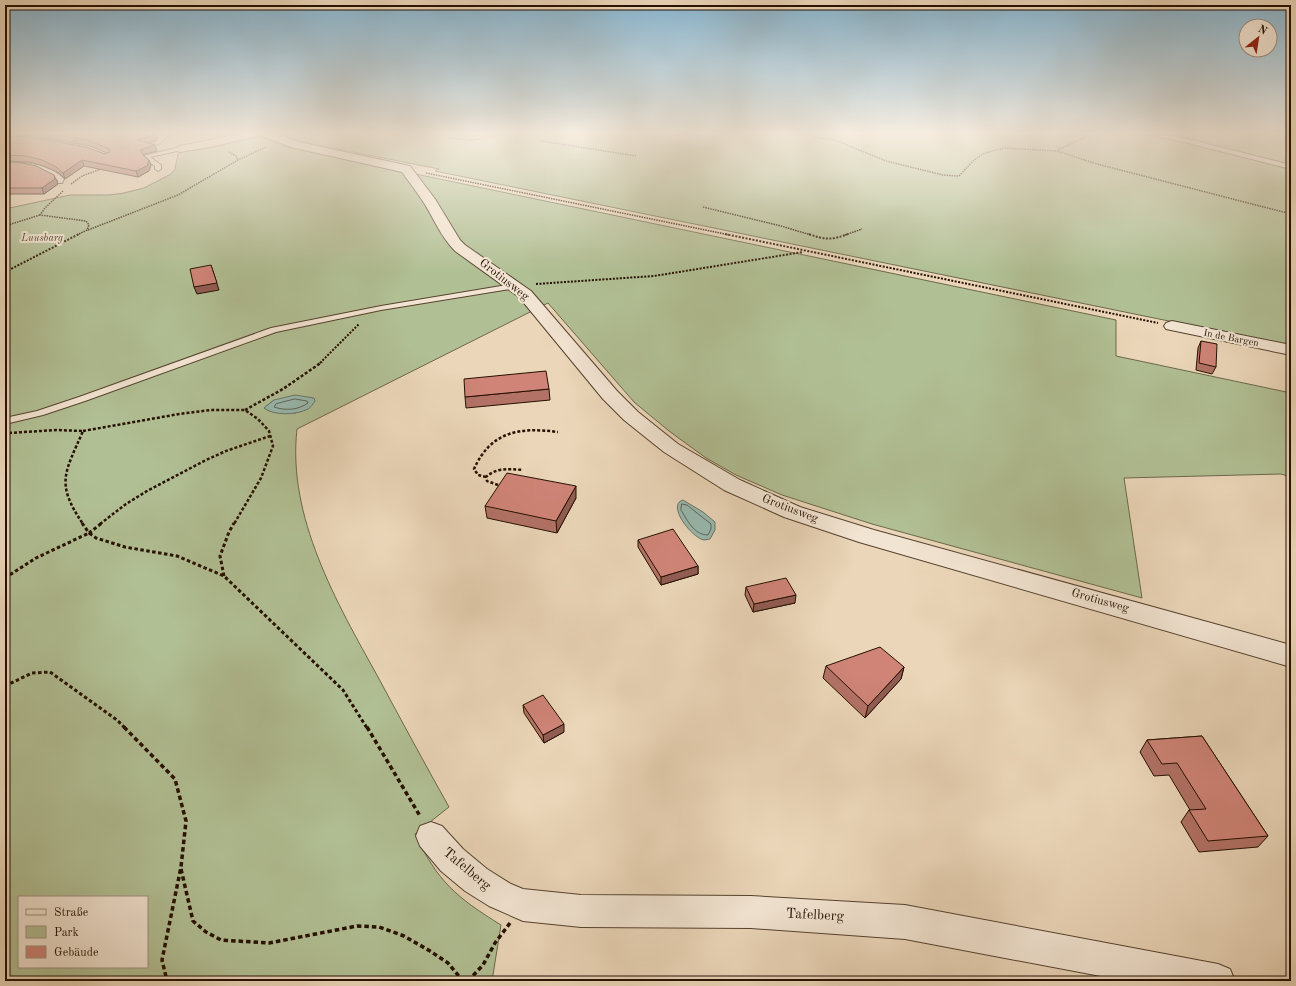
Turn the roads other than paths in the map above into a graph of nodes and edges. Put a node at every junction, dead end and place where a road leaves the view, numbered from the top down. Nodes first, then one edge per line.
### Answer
1 (414, 180) edge
2 (513, 286) junction
3 (1172, 326) road end
4 (1291, 350) edge
5 (5, 421) edge
6 (1291, 656) edge
7 (431, 836) road end
8 (1218, 981) edge

1 - 2 street, Grotiusweg
2 - 5 lane
2 - 6 street, Grotiusweg
3 - 4 street, In de Bargen
7 - 8 street, Tafelberg

